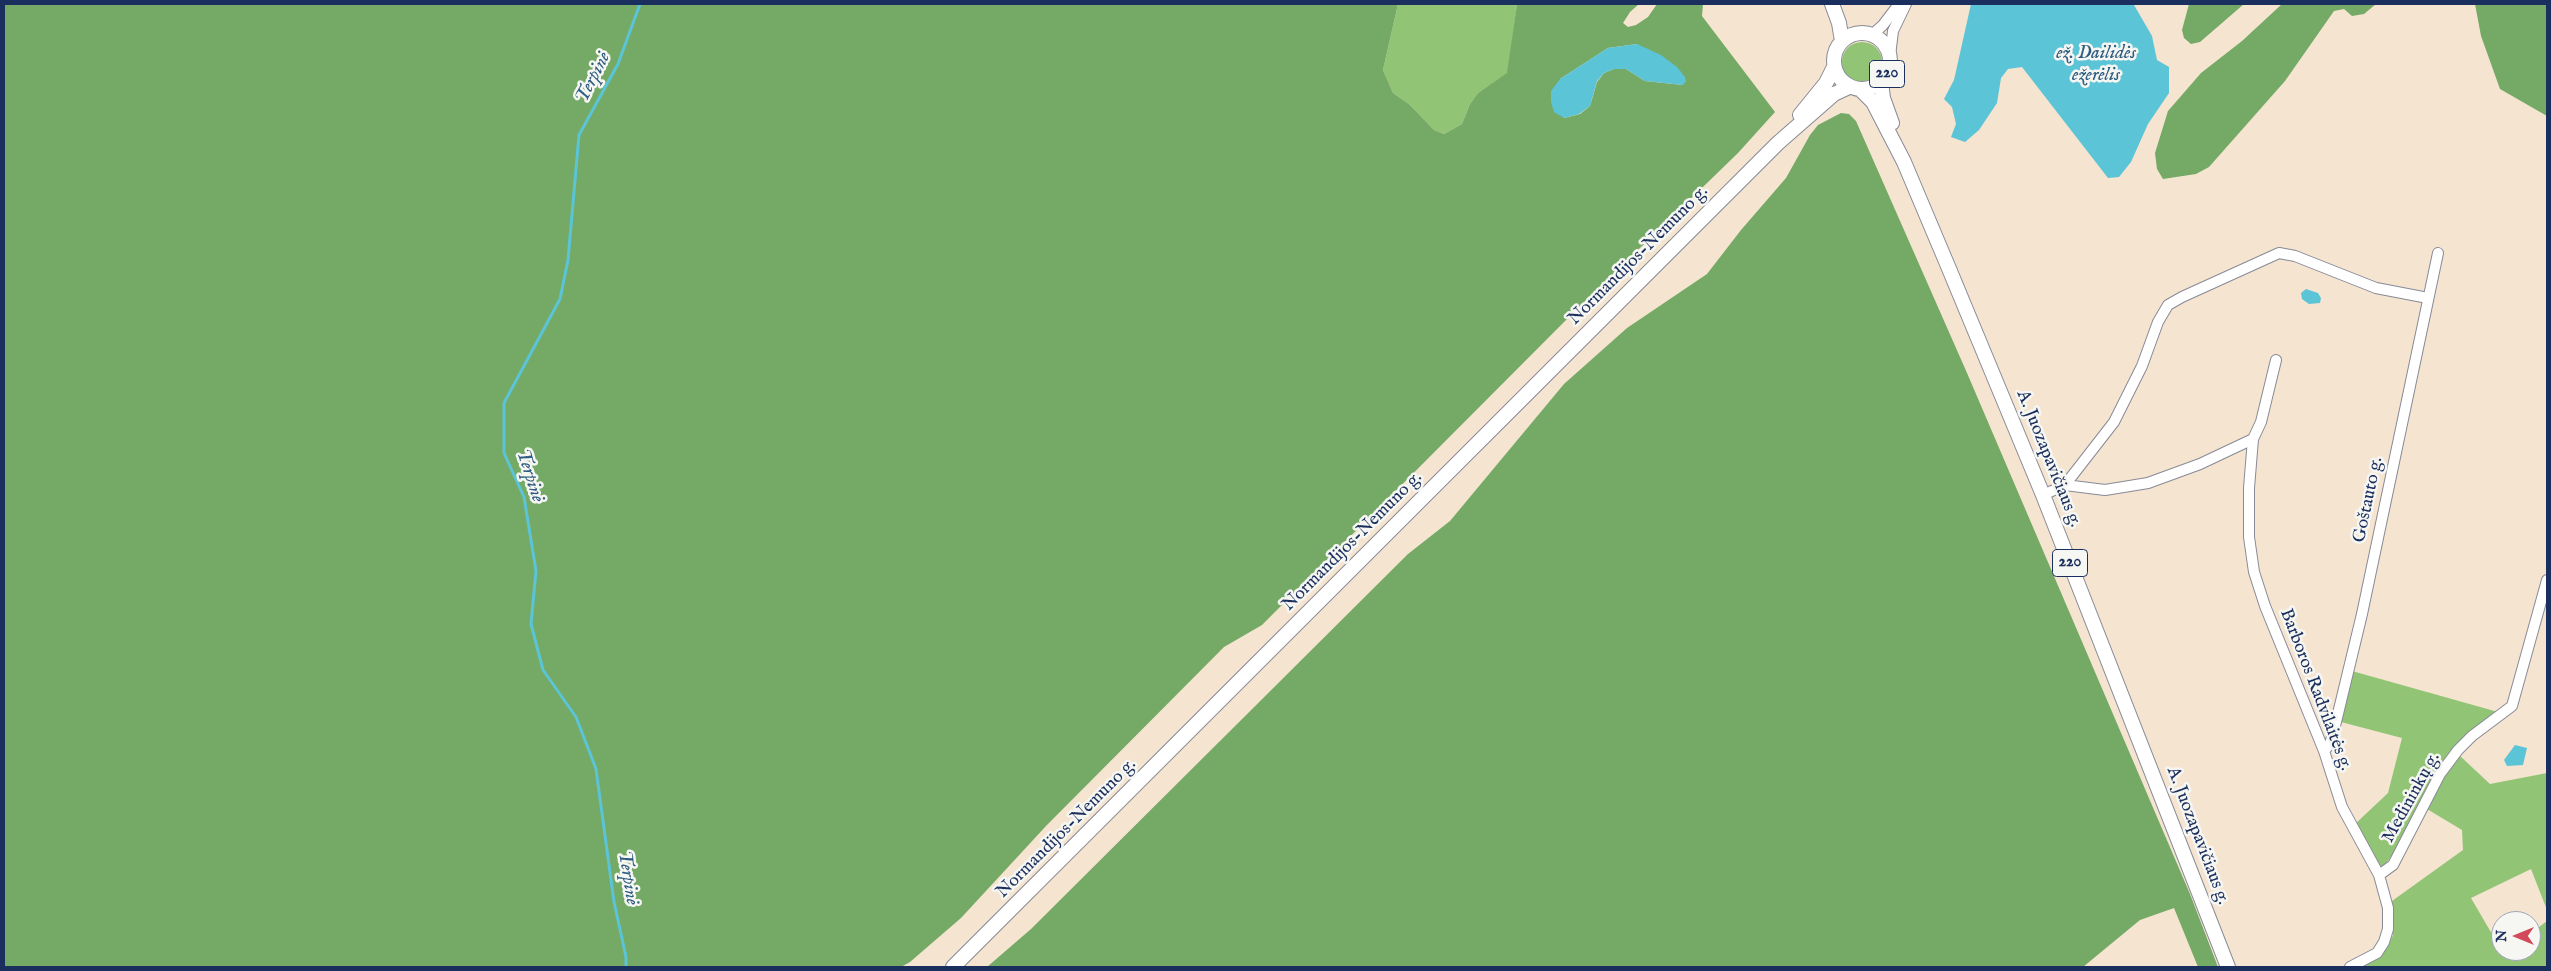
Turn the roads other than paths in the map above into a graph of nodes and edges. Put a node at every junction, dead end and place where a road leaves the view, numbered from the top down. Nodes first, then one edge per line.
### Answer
1 (1832, 4) edge
2 (1841, 4) edge
3 (1899, 4) edge
4 (1906, 4) edge
5 (1867, 34) junction
6 (1842, 41) junction
7 (1890, 56) junction
8 (1834, 67) junction
9 (1881, 82) junction
10 (1855, 88) junction
11 (1778, 143) junction
12 (1904, 162) junction
13 (2438, 254) dead end
14 (2428, 298) junction
15 (2276, 360) dead end
16 (2253, 439) junction
17 (2065, 485) junction
18 (2043, 495) junction
19 (2547, 580) edge
20 (2324, 751) junction
21 (2379, 876) junction
22 (953, 967) edge
23 (2228, 967) edge
24 (2350, 967) edge

1 - 6 main road
2 - 5 main road, 220
3 - 5 street
4 - 7 street
5 - 6 main road
5 - 7 main road, 220
6 - 8 main road
7 - 9 main road, 220
8 - 10 main road, 220
8 - 11 main road, Normandijos-Nemuno g.
9 - 10 main road, 220
9 - 12 main road, A. Juozapavičiaus g. / 220
10 - 11 main road, Normandijos-Nemuno g.
10 - 12 main road, A. Juozapavičiaus g. / 220
11 - 22 main road, Normandijos-Nemuno g.
12 - 18 main road, A. Juozapavičiaus g. / 220
13 - 14 street, Goštauto g.
14 - 17 street
14 - 20 street, Goštauto g.
15 - 16 street, Barboros Radvilaitės g.
16 - 17 street
16 - 20 street, Barboros Radvilaitės g.
17 - 18 street
18 - 23 main road, A. Juozapavičiaus g. / 220
19 - 21 street, Medininkų g.
20 - 21 street, Barboros Radvilaitės g.
21 - 24 street, Barboros Radvilaitės g.

